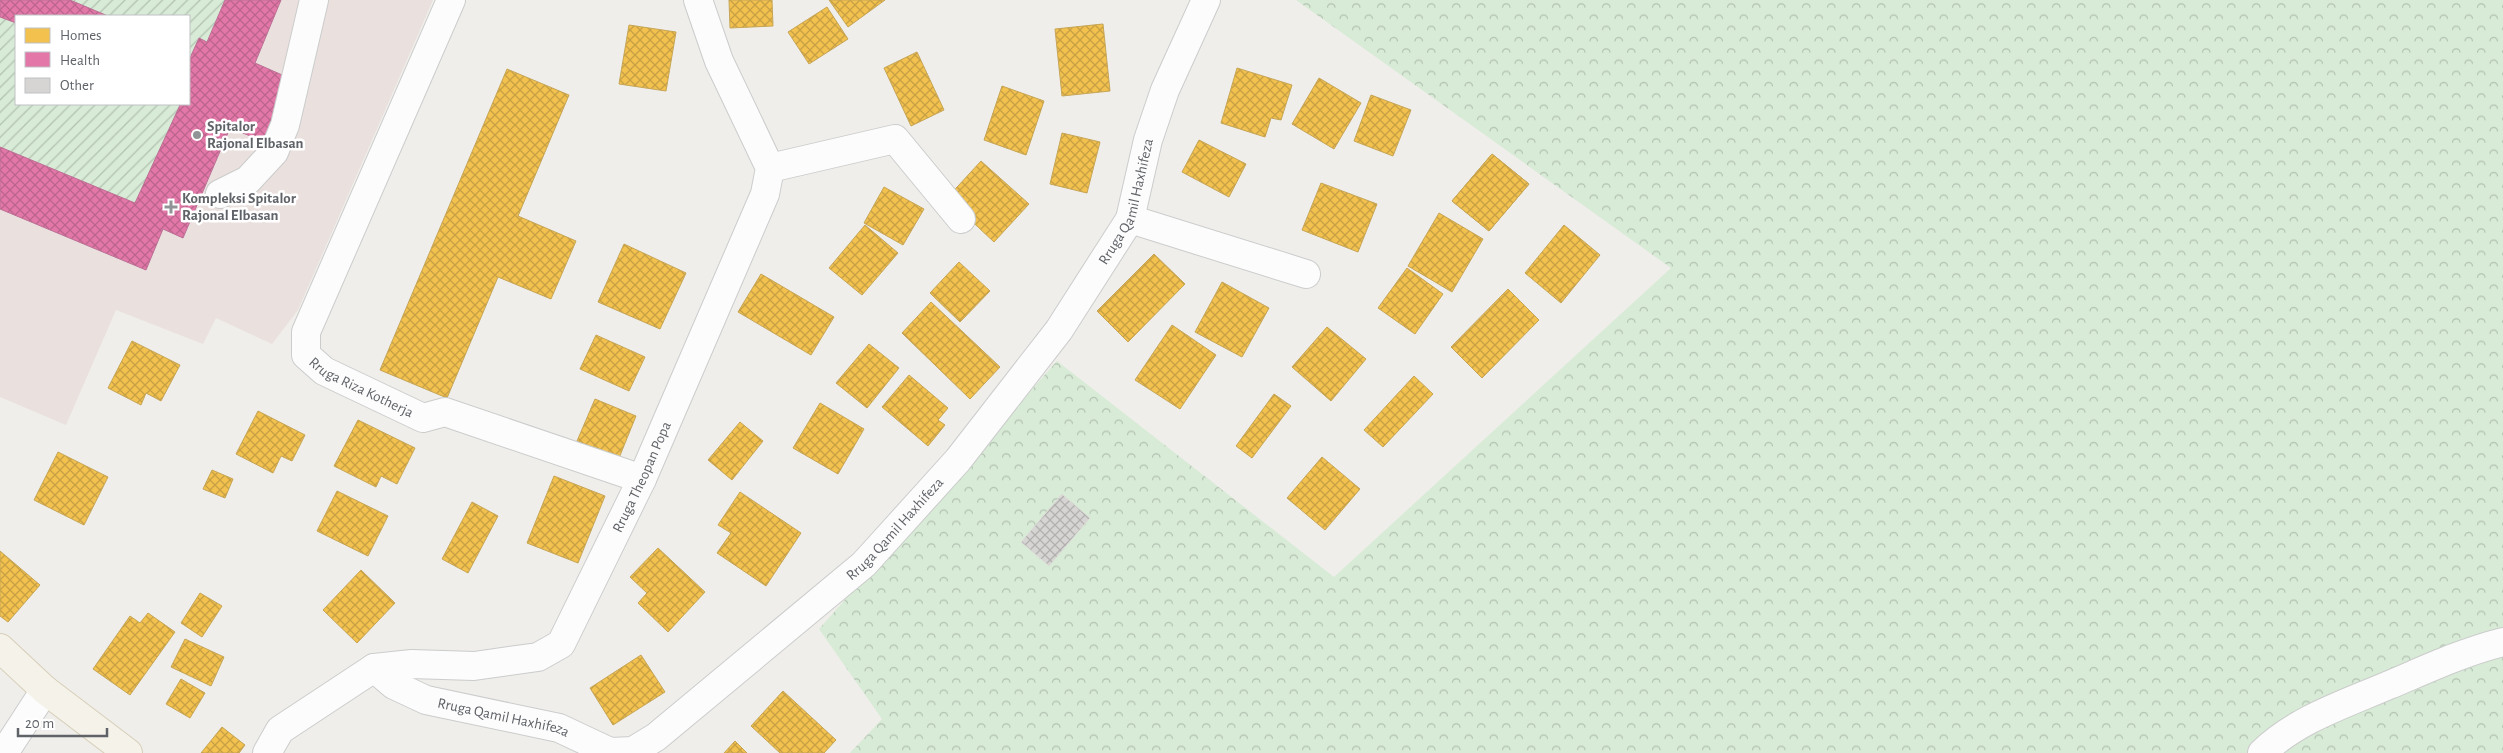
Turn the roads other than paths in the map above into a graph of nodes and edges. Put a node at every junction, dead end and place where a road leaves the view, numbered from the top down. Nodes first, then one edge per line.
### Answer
1 (314, 0) edge
2 (451, 0) edge
3 (698, 0) edge
4 (1206, 0) edge
5 (770, 168) junction
6 (220, 194) dead end
7 (961, 219) dead end
8 (1130, 219) junction
9 (1306, 274) dead end
10 (642, 479) junction
11 (2503, 642) edge
12 (0, 648) edge
13 (374, 668) junction
14 (45, 690) junction
15 (4, 753) edge
16 (128, 753) edge
17 (267, 753) edge
18 (2262, 753) edge

1 - 6 street
2 - 10 street, Rruga Riza Kotherja
3 - 5 street
4 - 8 street, Rruga Qamil Haxhifeza
5 - 7 street
5 - 10 street, Rruga Theopan Popa
8 - 9 street
8 - 13 street, Rruga Qamil Haxhifeza
10 - 13 street, Rruga Theopan Popa
11 - 18 street
12 - 14 main road
13 - 17 street, Rruga Theopan Popa
14 - 15 street
14 - 16 main road

